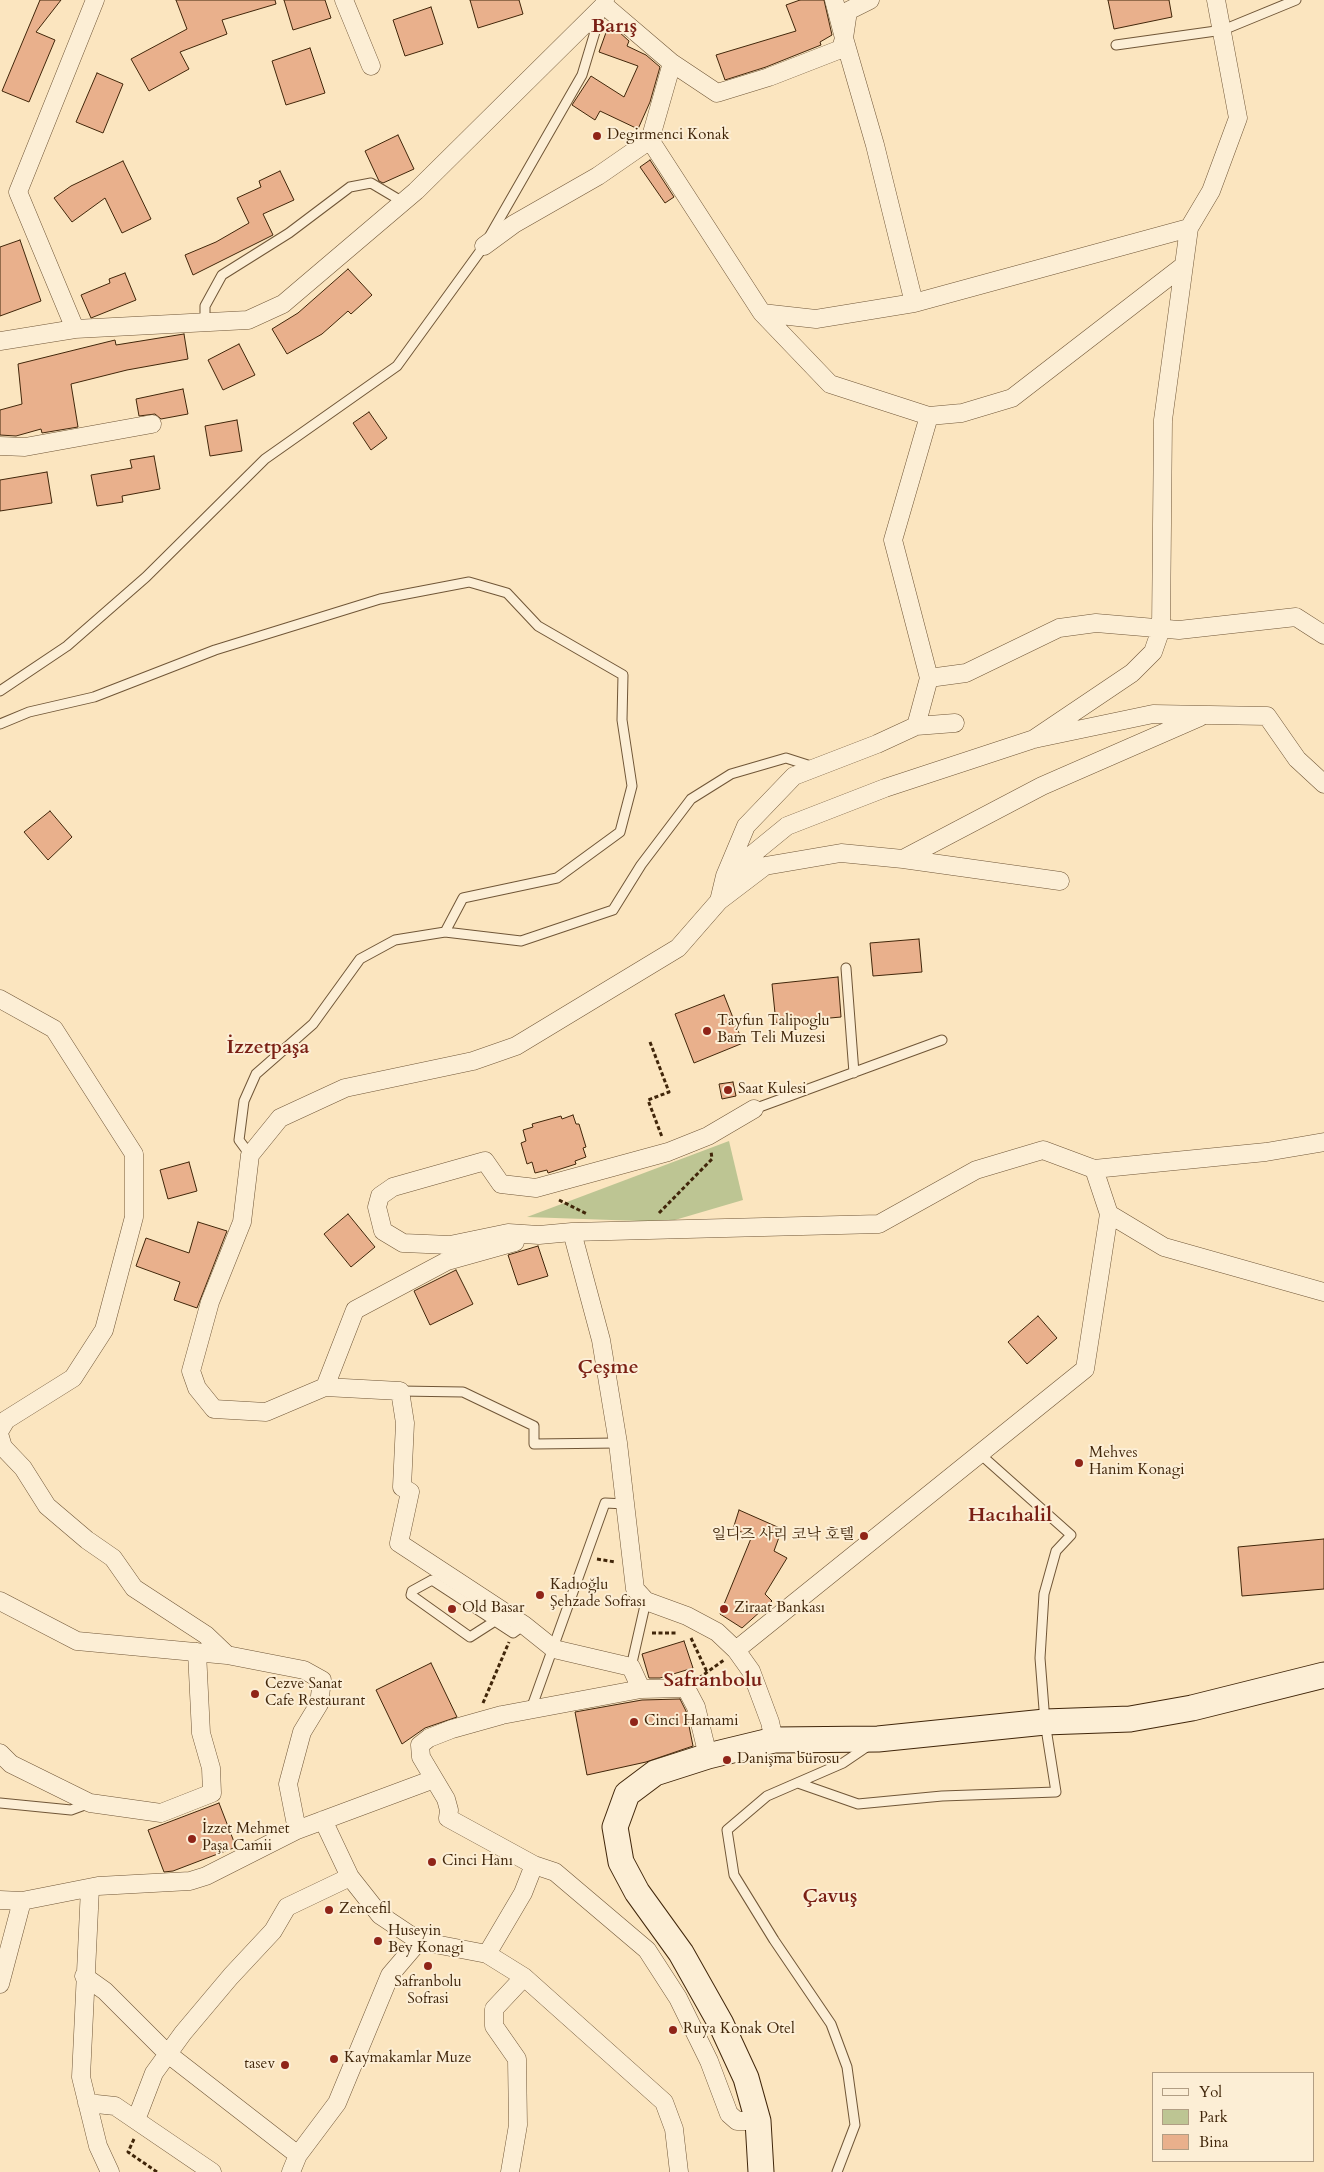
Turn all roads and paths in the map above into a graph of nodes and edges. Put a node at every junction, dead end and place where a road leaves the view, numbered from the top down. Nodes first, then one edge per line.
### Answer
1 (94, 0) edge
2 (344, 0) edge
3 (834, 0) edge
4 (870, 0) edge
5 (1216, 0) edge
6 (1296, 0) edge
7 (604, 2) edge
8 (1223, 30) junction
9 (844, 38) junction
10 (1116, 45) dead end
11 (672, 63) junction
12 (371, 66) dead end
13 (650, 140) junction
14 (403, 202) junction
15 (1189, 228) junction
16 (484, 246) junction
17 (1183, 266) junction
18 (914, 303) junction
19 (762, 313) junction
20 (204, 322) junction
21 (75, 329) junction
22 (0, 341) edge
23 (928, 416) junction
24 (152, 424) dead end
25 (0, 446) edge
26 (1161, 630) junction
27 (1324, 635) edge
28 (929, 678) junction
29 (0, 691) edge
30 (1207, 713) junction
31 (955, 723) dead end
32 (0, 724) edge
33 (916, 726) junction
34 (1034, 739) junction
35 (816, 768) junction
36 (1324, 784) edge
37 (903, 859) junction
38 (725, 876) junction
39 (1060, 882) dead end
40 (719, 901) junction
41 (445, 932) junction
42 (846, 968) dead end
43 (0, 999) edge
44 (942, 1040) dead end
45 (650, 1042) dead end
46 (854, 1073) junction
47 (754, 1109) joint
48 (708, 1136) junction
49 (1324, 1142) edge
50 (668, 1152) junction
51 (250, 1155) junction
52 (1094, 1170) junction
53 (536, 1188) junction
54 (1109, 1214) junction
55 (658, 1215) dead end
56 (590, 1216) dead end
57 (572, 1232) junction
58 (539, 1235) junction
59 (1324, 1292) edge
60 (325, 1387) junction
61 (400, 1391) junction
62 (1, 1429) edge
63 (618, 1443) junction
64 (980, 1454) junction
65 (626, 1504) junction
66 (587, 1558) junction
67 (631, 1564) junction
68 (0, 1601) edge
69 (646, 1601) junction
70 (495, 1621) junction
71 (518, 1629) junction
72 (689, 1632) dead end
73 (639, 1633) junction
74 (679, 1633) dead end
75 (554, 1648) junction
76 (736, 1650) junction
77 (197, 1652) junction
78 (226, 1655) junction
79 (631, 1667) junction
80 (707, 1672) junction
81 (1324, 1675) edge
82 (686, 1688) junction
83 (641, 1689) junction
84 (531, 1710) junction
85 (1045, 1722) junction
86 (474, 1724) junction
87 (878, 1739) junction
88 (774, 1740) junction
89 (0, 1753) edge
90 (708, 1756) junction
91 (434, 1780) junction
92 (798, 1784) junction
93 (0, 1803) edge
94 (90, 1803) junction
95 (323, 1820) junction
96 (297, 1830) junction
97 (534, 1865) junction
98 (350, 1877) junction
99 (90, 1888) junction
100 (0, 1900) edge
101 (22, 1901) junction
102 (419, 1941) junction
103 (487, 1954) junction
104 (84, 1976) junction
105 (524, 1977) junction
106 (0, 1984) edge
107 (168, 2054) junction
108 (87, 2103) junction
109 (136, 2120) junction
110 (758, 2121) junction
111 (140, 2142) dead end
112 (298, 2155) junction
113 (110, 2172) edge
114 (157, 2172) edge
115 (212, 2172) edge
116 (291, 2172) edge
117 (510, 2172) edge
118 (679, 2172) edge
119 (761, 2172) edge
120 (837, 2172) edge

1 - 21 street
2 - 12 street
3 - 9 street
4 - 9 street
5 - 8 street
6 - 8 lane
7 - 11 street
7 - 14 street
7 - 16 lane
8 - 10 lane
8 - 15 street
9 - 11 street
9 - 18 street
11 - 13 street
13 - 16 street
13 - 19 street
14 - 20 street
14 - 20 lane
15 - 17 street
15 - 18 street
16 - 29 lane
17 - 23 street
17 - 26 street
18 - 19 street
19 - 23 street
20 - 21 street
21 - 22 street
23 - 28 street
24 - 25 street
26 - 27 street
26 - 28 street
26 - 34 street
28 - 33 street
30 - 34 street
30 - 36 street
30 - 37 street
31 - 33 street
32 - 41 lane
33 - 35 street
34 - 38 street
35 - 38 street
35 - 41 lane
37 - 39 street
37 - 40 street
38 - 40 street
40 - 51 street
41 - 51 lane
42 - 46 lane
43 - 62 street
44 - 46 lane
45 - 50 path
46 - 47 lane
47 - 48 street
48 - 50 street
48 - 55 path
49 - 52 street
50 - 53 street
51 - 60 street
52 - 54 street
52 - 57 street
53 - 56 path
53 - 58 street
54 - 59 street
54 - 64 street
57 - 58 street
57 - 63 street
58 - 60 street
60 - 61 street
61 - 63 lane
61 - 71 street
62 - 78 street
63 - 65 street
64 - 76 street
64 - 85 lane
65 - 66 lane
65 - 67 street
66 - 67 path
66 - 75 lane
67 - 69 street
68 - 77 street
69 - 73 lane
69 - 76 street
70 - 70 lane
70 - 71 lane
71 - 75 street
71 - 86 path
72 - 80 path
73 - 74 path
73 - 79 lane
75 - 79 street
75 - 84 lane
76 - 80 path
76 - 88 street
77 - 78 street
77 - 94 street
78 - 96 street
79 - 83 street
80 - 82 path
81 - 85 main road
82 - 83 street
82 - 90 street
83 - 84 street
84 - 86 street
85 - 87 main road
85 - 92 lane
86 - 91 street
87 - 88 main road
87 - 92 lane
88 - 90 main road
89 - 94 street
90 - 110 main road
91 - 95 street
91 - 97 street
92 - 120 lane
93 - 94 lane
95 - 96 street
95 - 98 street
96 - 99 street
97 - 103 street
97 - 110 street
98 - 102 street
98 - 107 street
99 - 101 street
99 - 104 street
100 - 101 street
101 - 106 street
102 - 103 street
102 - 112 street
103 - 105 street
104 - 107 street
104 - 108 street
105 - 117 street
105 - 118 street
107 - 109 street
107 - 112 street
108 - 109 street
108 - 113 street
109 - 115 street
110 - 119 main road
111 - 114 path
112 - 116 street

